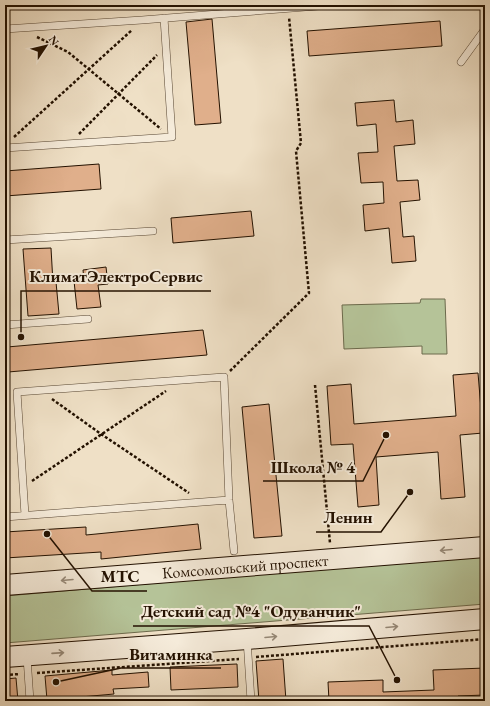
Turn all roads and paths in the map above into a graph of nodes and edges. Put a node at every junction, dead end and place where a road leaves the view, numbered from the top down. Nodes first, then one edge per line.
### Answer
1 (331, 5) edge
2 (288, 9) junction
3 (164, 18) junction
4 (142, 20) junction
5 (17, 28) junction
6 (5, 29) edge
7 (485, 29) edge
8 (167, 47) junction
9 (461, 62) dead end
10 (89, 69) junction
11 (118, 93) junction
12 (172, 137) junction
13 (10, 141) dead end
14 (70, 144) junction
15 (5, 148) edge
16 (153, 231) dead end
17 (5, 240) edge
18 (88, 319) dead end
19 (5, 325) edge
20 (224, 377) junction
21 (181, 381) junction
22 (315, 385) dead end
23 (40, 390) junction
24 (101, 434) junction
25 (23, 486) junction
26 (229, 500) junction
27 (202, 502) junction
28 (25, 515) junction
29 (5, 517) edge
30 (330, 543) dead end
31 (485, 546) edge
32 (234, 550) dead end
33 (5, 585) edge
34 (485, 619) edge
35 (247, 639) junction
36 (27, 655) junction
37 (5, 657) edge
38 (30, 701) edge
39 (250, 701) edge

1 - 2 lane
2 - 3 lane
2 - 20 path
3 - 4 lane
3 - 8 lane
4 - 5 lane
4 - 10 path
5 - 6 lane
5 - 10 path
7 - 9 lane
8 - 11 path
8 - 12 lane
10 - 11 path
10 - 13 path
11 - 12 path
11 - 14 path
12 - 14 lane
14 - 15 lane
16 - 17 lane
18 - 19 lane
20 - 21 lane
20 - 26 lane
21 - 23 lane
21 - 24 path
22 - 30 path
23 - 24 path
23 - 25 lane
24 - 25 path
24 - 27 path
25 - 28 lane
26 - 27 lane
26 - 32 lane
27 - 28 lane
28 - 29 lane
31 -> 33 main road, Комсомольский проспект
35 -> 34 main road
36 -> 35 main road
35 - 39 lane
36 - 37 main road
36 - 38 lane

